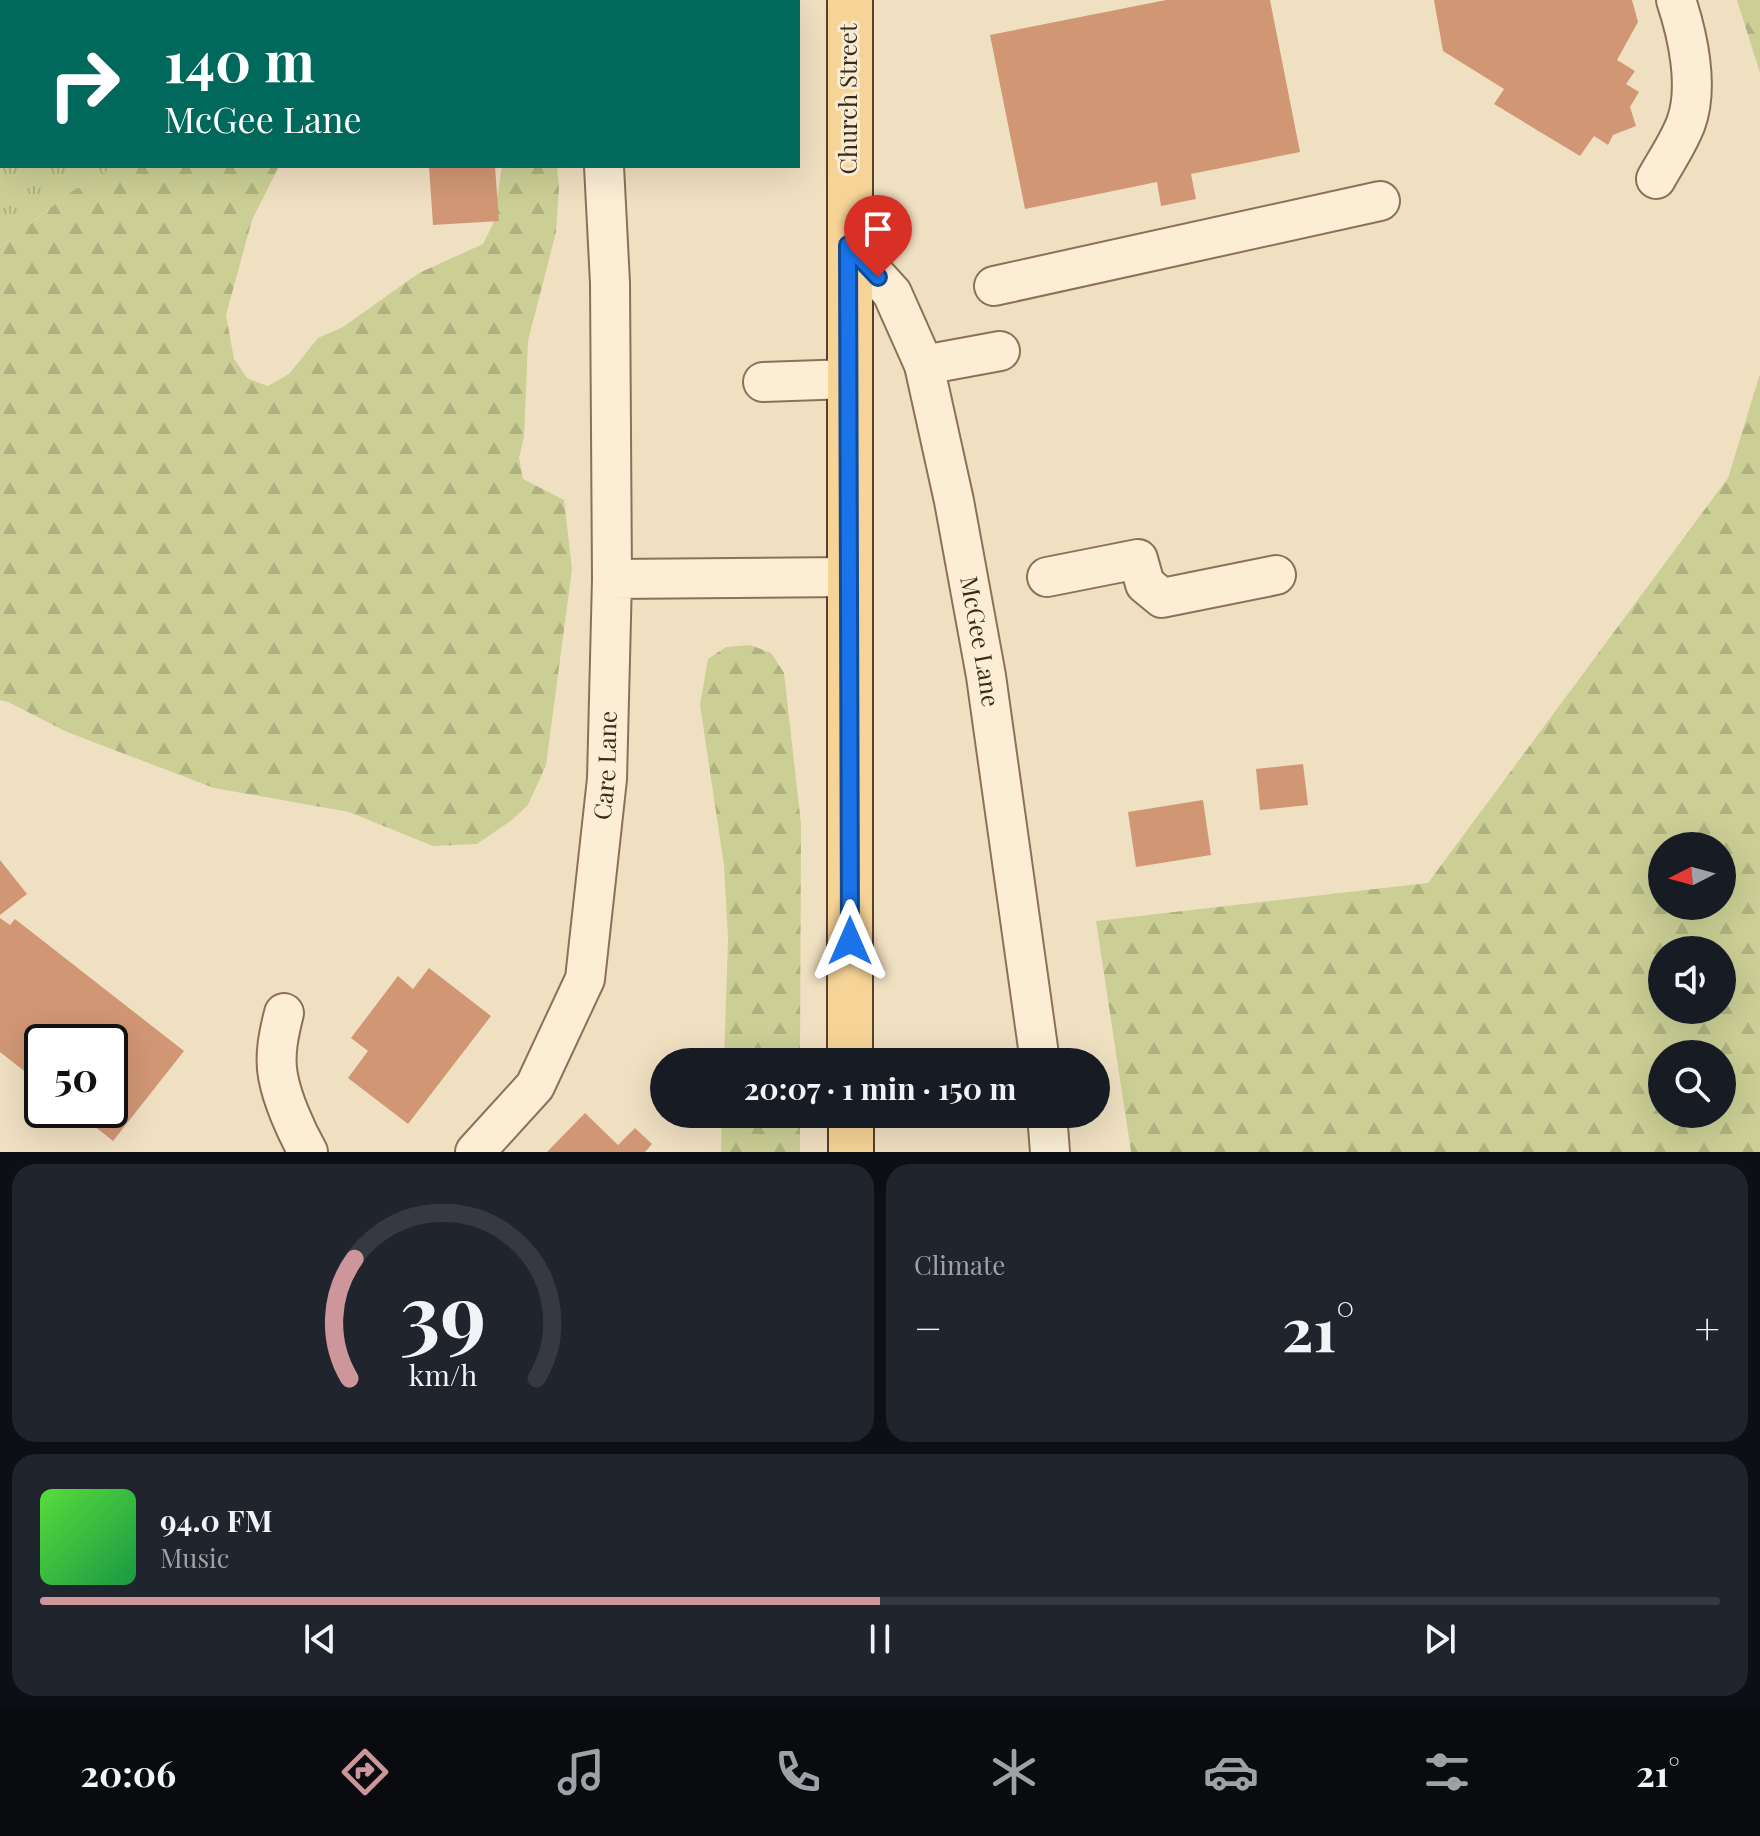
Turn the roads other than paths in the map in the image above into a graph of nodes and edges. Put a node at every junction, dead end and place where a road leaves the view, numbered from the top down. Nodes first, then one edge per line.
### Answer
1 (850, 0) edge
2 (1676, 0) edge
3 (604, 168) edge
4 (1656, 179) dead end
5 (1380, 201) dead end
6 (848, 245) junction
7 (994, 286) dead end
8 (1000, 351) dead end
9 (924, 365) junction
10 (849, 379) junction
11 (763, 382) dead end
12 (1276, 575) dead end
13 (848, 577) junction
14 (1047, 577) dead end
15 (612, 579) junction
16 (284, 1013) dead end
17 (850, 1048) edge
18 (1038, 1048) edge
19 (851, 1128) edge
20 (1048, 1128) edge
21 (308, 1152) edge
22 (475, 1152) edge
23 (851, 1152) edge
24 (1050, 1152) edge

1 - 6 main road, Church Street
2 - 4 street
3 - 15 street, Care Lane
5 - 7 street
6 - 9 street, McGee Lane
6 - 10 main road, Church Street
8 - 9 street
9 - 18 street, McGee Lane
10 - 11 street
10 - 13 main road, Church Street
12 - 14 street
13 - 15 street
13 - 17 main road, Church Street
15 - 22 street, Care Lane
16 - 21 street
19 - 23 main road
20 - 24 street

